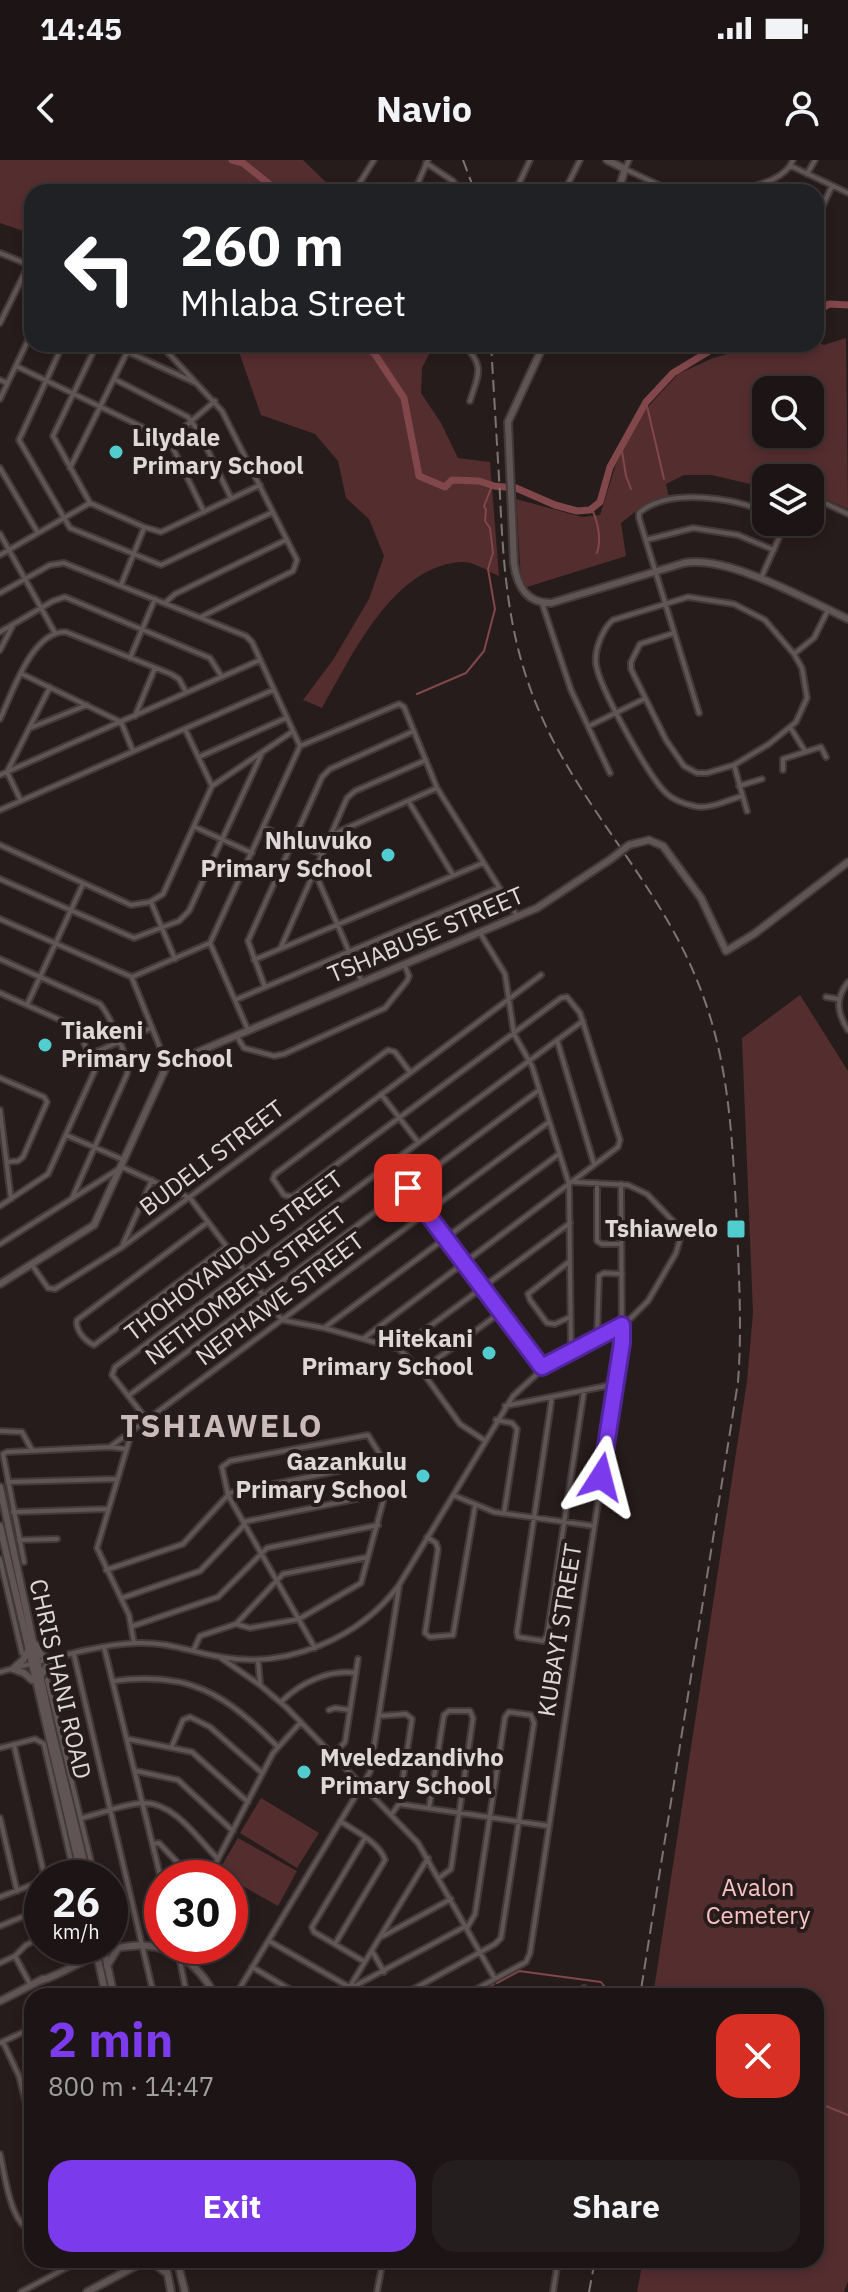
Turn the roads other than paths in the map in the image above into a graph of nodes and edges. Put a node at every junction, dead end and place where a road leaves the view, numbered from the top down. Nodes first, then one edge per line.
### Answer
1 (374, 160) edge
2 (530, 160) edge
3 (580, 160) edge
4 (607, 160) edge
5 (629, 160) edge
6 (815, 160) edge
7 (427, 161) edge
8 (792, 163) edge
9 (625, 169) junction
10 (807, 174) junction
11 (359, 184) edge
12 (417, 184) edge
13 (455, 184) edge
14 (519, 184) edge
15 (568, 184) edge
16 (620, 184) edge
17 (657, 184) edge
18 (759, 184) edge
19 (832, 186) junction
20 (848, 193) edge
21 (824, 203) edge
22 (0, 253) edge
23 (24, 263) edge
24 (24, 277) edge
25 (0, 323) edge
26 (24, 349) edge
27 (59, 352) edge
28 (93, 352) edge
29 (127, 352) joint
30 (168, 352) edge
31 (472, 352) edge
32 (540, 352) edge
33 (16, 366) junction
34 (114, 379) junction
35 (0, 380) edge
36 (46, 380) junction
37 (7, 383) junction
38 (199, 384) junction
39 (73, 393) junction
40 (0, 399) edge
41 (215, 401) junction
42 (470, 401) dead end
43 (101, 407) junction
44 (191, 421) junction
45 (169, 440) junction
46 (0, 468) edge
47 (70, 468) junction
48 (260, 485) junction
49 (231, 498) junction
50 (90, 503) junction
51 (824, 503) edge
52 (752, 507) edge
53 (204, 512) junction
54 (273, 512) junction
55 (848, 514) edge
56 (64, 518) junction
57 (144, 527) junction
58 (38, 533) junction
59 (0, 534) edge
60 (780, 536) edge
61 (287, 540) junction
62 (646, 540) junction
63 (9, 550) junction
64 (774, 550) junction
65 (0, 555) edge
66 (133, 555) junction
67 (655, 572) junction
68 (25, 579) junction
69 (761, 580) junction
70 (121, 585) junction
71 (0, 593) edge
72 (155, 599) junction
73 (165, 603) junction
74 (542, 603) junction
75 (665, 603) junction
76 (41, 607) junction
77 (828, 610) junction
78 (201, 617) junction
79 (848, 619) edge
80 (13, 624) junction
81 (142, 630) junction
82 (0, 632) edge
83 (55, 633) junction
84 (674, 633) junction
85 (0, 650) edge
86 (794, 654) junction
87 (130, 658) junction
88 (260, 660) junction
89 (155, 668) junction
90 (22, 674) junction
91 (222, 677) junction
92 (50, 687) junction
93 (273, 690) junction
94 (186, 692) junction
95 (645, 698) junction
96 (87, 705) junction
97 (617, 712) junction
98 (699, 713) dead end
99 (135, 716) junction
100 (286, 718) junction
101 (0, 719) edge
102 (121, 722) junction
103 (589, 726) junction
104 (790, 727) junction
105 (29, 728) junction
106 (185, 729) junction
107 (414, 731) junction
108 (292, 732) junction
109 (300, 746) junction
110 (805, 751) junction
111 (134, 752) junction
112 (262, 753) junction
113 (199, 757) junction
114 (826, 757) dead end
115 (426, 760) junction
116 (247, 762) junction
117 (734, 765) junction
118 (254, 769) junction
119 (783, 770) dead end
120 (7, 772) junction
121 (610, 773) dead end
122 (0, 775) edge
123 (762, 779) dead end
124 (212, 786) junction
125 (739, 786) junction
126 (437, 788) junction
127 (742, 796) junction
128 (21, 801) junction
129 (408, 801) junction
130 (0, 810) edge
131 (747, 811) dead end
132 (195, 827) junction
133 (265, 828) junction
134 (329, 836) junction
135 (222, 838) junction
136 (293, 842) junction
137 (0, 845) edge
138 (252, 853) junction
139 (321, 854) junction
140 (848, 862) edge
141 (483, 863) junction
142 (314, 870) junction
143 (453, 875) junction
144 (0, 879) edge
145 (83, 884) junction
146 (499, 888) junction
147 (150, 902) junction
148 (71, 910) junction
149 (517, 916) junction
150 (0, 919) edge
151 (338, 924) junction
152 (162, 929) junction
153 (480, 933) junction
154 (210, 943) junction
155 (56, 944) junction
156 (281, 947) junction
157 (349, 952) junction
158 (0, 959) edge
159 (175, 959) junction
160 (254, 960) junction
161 (404, 964) junction
162 (541, 975) dead end
163 (40, 977) junction
164 (132, 977) junction
165 (362, 982) junction
166 (848, 982) edge
167 (265, 987) junction
168 (0, 993) edge
169 (826, 997) dead end
170 (509, 999) junction
171 (838, 999) junction
172 (235, 1000) junction
173 (27, 1005) junction
174 (583, 1021) junction
175 (151, 1028) junction
176 (248, 1030) junction
177 (848, 1030) edge
178 (514, 1034) junction
179 (236, 1035) junction
180 (557, 1040) junction
181 (118, 1042) junction
182 (91, 1054) junction
183 (529, 1060) junction
184 (167, 1065) junction
185 (410, 1072) junction
186 (0, 1078) edge
187 (539, 1090) junction
188 (381, 1094) junction
189 (0, 1110) edge
190 (399, 1118) junction
191 (549, 1122) junction
192 (66, 1135) junction
193 (418, 1142) junction
194 (94, 1147) junction
195 (559, 1154) junction
196 (7, 1162) junction
197 (390, 1163) junction
198 (123, 1164) junction
199 (595, 1165) junction
200 (152, 1180) junction
201 (570, 1183) junction
202 (597, 1183) junction
203 (621, 1184) junction
204 (408, 1188) junction
205 (72, 1198) junction
206 (190, 1198) junction
207 (11, 1199) junction
208 (0, 1206) edge
209 (427, 1212) junction
210 (208, 1222) junction
211 (570, 1223) junction
212 (445, 1237) junction
213 (0, 1244) edge
214 (621, 1244) junction
215 (227, 1246) junction
216 (122, 1247) junction
217 (570, 1261) junction
218 (463, 1262) junction
219 (32, 1265) junction
220 (245, 1270) junction
221 (622, 1274) junction
222 (0, 1284) edge
223 (482, 1288) junction
224 (263, 1295) junction
225 (501, 1312) junction
226 (570, 1317) junction
227 (282, 1320) junction
228 (622, 1325) junction
229 (324, 1328) junction
230 (364, 1338) junction
231 (597, 1338) junction
232 (399, 1349) junction
233 (571, 1350) junction
234 (542, 1367) junction
235 (421, 1370) junction
236 (616, 1384) junction
237 (584, 1391) junction
238 (128, 1396) junction
239 (552, 1397) junction
240 (505, 1406) junction
241 (147, 1420) junction
242 (496, 1420) junction
243 (132, 1430) junction
244 (0, 1431) edge
245 (484, 1440) junction
246 (110, 1447) junction
247 (126, 1449) junction
248 (32, 1450) junction
249 (117, 1479) junction
250 (8, 1482) junction
251 (0, 1487) edge
252 (228, 1495) junction
253 (452, 1495) junction
254 (475, 1506) junction
255 (108, 1509) junction
256 (13, 1512) junction
257 (504, 1513) junction
258 (535, 1518) junction
259 (565, 1522) junction
260 (244, 1523) junction
261 (378, 1525) junction
262 (0, 1526) edge
263 (594, 1526) junction
264 (427, 1537) junction
265 (57, 1539) dead end
266 (19, 1540) junction
267 (261, 1551) junction
268 (368, 1557) junction
269 (0, 1559) edge
270 (24, 1562) dead end
271 (106, 1570) junction
272 (277, 1578) junction
273 (399, 1585) junction
274 (122, 1598) junction
275 (383, 1605) junction
276 (394, 1611) junction
277 (299, 1619) junction
278 (236, 1624) junction
279 (133, 1626) junction
280 (29, 1627) junction
281 (134, 1643) junction
282 (104, 1647) junction
283 (315, 1648) junction
284 (194, 1649) junction
285 (25, 1652) junction
286 (74, 1655) junction
287 (219, 1657) junction
288 (358, 1659) dead end
289 (51, 1660) junction
290 (258, 1660) junction
291 (34, 1664) junction
292 (13, 1669) junction
293 (0, 1672) edge
294 (356, 1673) junction
295 (41, 1680) junction
296 (114, 1681) junction
297 (260, 1685) junction
298 (281, 1702) junction
299 (329, 1710) dead end
300 (350, 1710) junction
301 (379, 1716) junction
302 (301, 1722) junction
303 (128, 1739) junction
304 (14, 1745) junction
305 (172, 1746) junction
306 (277, 1746) junction
307 (0, 1748) edge
308 (333, 1755) junction
309 (135, 1771) junction
310 (262, 1773) junction
311 (362, 1786) junction
312 (248, 1802) junction
313 (143, 1803) junction
314 (399, 1804) junction
315 (429, 1808) junction
316 (112, 1811) junction
317 (459, 1812) junction
318 (391, 1815) junction
319 (489, 1817) junction
320 (0, 1818) edge
321 (81, 1818) junction
322 (340, 1821) junction
323 (519, 1822) junction
324 (549, 1826) junction
325 (233, 1831) junction
326 (365, 1838) junction
327 (153, 1844) junction
328 (428, 1858) junction
329 (218, 1859) joint
330 (41, 1860) edge
331 (71, 1860) edge
332 (81, 1860) edge
333 (91, 1860) edge
334 (157, 1860) edge
335 (175, 1860) edge
336 (439, 1878) junction
337 (24, 1888) edge
338 (17, 1891) junction
339 (0, 1897) edge
340 (451, 1899) junction
341 (24, 1916) edge
342 (0, 1926) edge
343 (466, 1927) junction
344 (381, 1937) junction
345 (268, 1940) junction
346 (142, 1944) junction
347 (335, 1944) junction
348 (128, 1946) edge
349 (24, 1947) edge
350 (372, 1951) junction
351 (480, 1952) junction
352 (15, 1956) junction
353 (365, 1962) junction
354 (0, 1963) edge
355 (78, 1964) edge
356 (89, 1964) edge
357 (102, 1964) edge
358 (180, 1964) edge
359 (189, 1964) edge
360 (107, 1966) edge
361 (252, 1967) junction
362 (384, 1972) junction
363 (495, 1979) junction
364 (103, 1983) junction
365 (31, 1986) junction
366 (27, 1988) edge
367 (104, 1988) edge
368 (112, 1988) edge
369 (152, 1988) edge
370 (185, 1988) edge
371 (210, 1988) edge
372 (240, 1988) edge
373 (287, 1988) edge
374 (349, 1988) junction
375 (415, 1988) edge
376 (479, 1988) edge
377 (24, 1989) edge
378 (0, 2001) edge
379 (24, 2032) edge
380 (2, 2042) edge
381 (24, 2096) edge
382 (0, 2154) edge
383 (1, 2166) edge
384 (24, 2227) edge
385 (67, 2268) edge
386 (133, 2268) edge
387 (161, 2268) edge
388 (166, 2268) edge
389 (179, 2268) edge
390 (382, 2268) edge
391 (557, 2268) edge
392 (167, 2275) junction
393 (27, 2290) edge
394 (21, 2292) edge
395 (87, 2292) edge
396 (171, 2292) edge
397 (185, 2292) edge
398 (377, 2292) edge
399 (553, 2292) edge

1 - 11 street
2 - 14 street
3 - 15 street
4 - 9 street
5 - 9 street
6 - 10 street
7 - 12 street
7 - 13 street
8 - 10 street
8 - 18 street
9 - 16 street
9 - 17 street
10 - 19 street
19 - 20 street
19 - 21 street
22 - 23 street
24 - 25 street
26 - 33 street
27 - 36 street
28 - 39 street
29 - 34 street
29 - 38 street
30 - 38 street
31 - 42 street
32 - 74 street
33 - 36 street
33 - 37 street
34 - 43 street
34 - 44 street
35 - 37 street
36 - 39 street
36 - 56 street
37 - 40 street
38 - 41 street
39 - 43 street
39 - 47 street
41 - 44 street
41 - 48 street
43 - 45 street
43 - 47 street
44 - 45 street
44 - 49 street
45 - 53 street
46 - 58 street
47 - 50 street
48 - 49 street
48 - 54 street
49 - 53 street
50 - 56 street
50 - 57 street
51 - 55 street
52 - 62 street
53 - 57 street
54 - 61 street
54 - 66 street
56 - 58 street
56 - 66 street
57 - 66 street
58 - 63 street
59 - 63 street
60 - 64 street
61 - 73 street
61 - 78 street
62 - 64 street
62 - 67 street
63 - 65 street
63 - 68 street
64 - 69 street
66 - 70 street
67 - 69 street
67 - 74 street
67 - 75 street
68 - 70 street
68 - 71 street
68 - 76 street
69 - 77 street
70 - 72 street
72 - 73 street
72 - 81 street
73 - 78 street
74 - 103 street
75 - 84 street
75 - 86 street
75 - 97 street
76 - 80 street
76 - 81 street
76 - 83 street
77 - 79 street
77 - 86 street
78 - 88 street
80 - 82 street
80 - 85 street
81 - 87 street
81 - 91 street
83 - 87 street
83 - 90 street
84 - 95 street
84 - 98 street
86 - 104 street
87 - 89 street
88 - 91 street
88 - 93 street
89 - 94 street
89 - 99 street
90 - 92 street
90 - 101 street
91 - 94 street
92 - 96 street
92 - 105 street
93 - 100 street
93 - 106 street
94 - 99 street
95 - 97 street
95 - 117 street
96 - 102 street
96 - 105 street
97 - 103 street
97 - 127 street
99 - 102 street
100 - 108 street
100 - 113 street
102 - 111 street
102 - 120 street
103 - 121 street
104 - 110 street
104 - 117 street
105 - 120 street
106 - 111 street
106 - 113 street
107 - 109 street
107 - 115 street
107 - 136 street
108 - 109 street
108 - 112 street
109 - 133 street
110 - 114 street
110 - 119 street
111 - 128 street
112 - 116 street
112 - 118 street
113 - 124 street
115 - 126 street
115 - 134 street
116 - 118 street
116 - 124 street
117 - 125 street
118 - 135 street
120 - 122 street
120 - 128 street
123 - 125 street
124 - 132 street
125 - 127 street
126 - 129 street
126 - 141 street
127 - 131 street
128 - 130 street
129 - 134 street
129 - 143 street
132 - 135 street
132 - 147 street
133 - 136 street
133 - 138 street
134 - 139 street
135 - 138 street
135 - 152 street
136 - 139 street
136 - 160 street
137 - 145 street
138 - 154 street
139 - 142 street
140 - 149 street, TSHABUSE STREET, bridge
141 - 143 street
141 - 146 street
142 - 151 street
142 - 156 street
143 - 151 street
144 - 148 street
145 - 147 street
145 - 148 street
146 - 149 street
146 - 157 street
147 - 152 street
148 - 152 street
148 - 155 street
149 - 153 street, TSHABUSE STREET
150 - 155 street
151 - 156 street
151 - 157 street
152 - 159 street
153 - 161 street, TSHABUSE STREET
153 - 170 street
154 - 159 street
154 - 172 street
155 - 163 street
155 - 164 street
156 - 160 street
157 - 165 street
157 - 167 street
158 - 163 street
159 - 164 street
160 - 167 street
161 - 165 street, TSHABUSE STREET
161 - 179 street
162 - 170 street
163 - 173 street
163 - 181 street
164 - 175 street
165 - 176 street, TSHABUSE STREET
166 - 171 street
167 - 172 street
168 - 173 street
169 - 171 street
170 - 178 street
170 - 185 street
171 - 177 street
172 - 176 street
173 - 182 street
174 - 178 street
174 - 180 street, THOHOYANDOU STREET
174 - 199 street
175 - 181 street
175 - 184 street
176 - 179 street, TSHABUSE STREET
178 - 183 street
178 - 190 street
179 - 184 street, TSHABUSE STREET
180 - 183 street, THOHOYANDOU STREET
180 - 199 street
181 - 182 street
181 - 194 street
182 - 192 street
183 - 187 street
183 - 193 street, THOHOYANDOU STREET
184 - 198 street
185 - 188 street
185 - 206 street, BUDELI STREET
186 - 196 street
187 - 191 street
187 - 204 street, NETHOMBENI STREET
188 - 190 street
188 - 190 street
189 - 196 street
190 - 193 street
191 - 195 street
191 - 209 street, NEPHAWE STREET
192 - 194 street
192 - 207 street
193 - 197 street, THOHOYANDOU STREET
194 - 198 street
194 - 205 street
195 - 201 street
195 - 212 street
196 - 207 street
197 - 204 street
197 - 220 street, THOHOYANDOU STREET
198 - 200 street
198 - 205 street
198 - 219 street
199 - 201 street
200 - 206 street
200 - 216 street
201 - 202 street
201 - 211 street
201 - 218 street
202 - 203 street
202 - 214 street
203 - 214 street, KUBAYI STREET
203 - 228 street
204 - 209 street
204 - 224 street, NETHOMBENI STREET
205 - 213 street
206 - 210 street
206 - 216 street, BUDELI STREET
207 - 208 street
209 - 212 street
209 - 227 street, NEPHAWE STREET
210 - 215 street
210 - 215 street
211 - 217 street
211 - 223 street
212 - 218 street
212 - 229 street
214 - 221 street, KUBAYI STREET
215 - 220 street
216 - 219 street, BUDELI STREET
217 - 226 street
217 - 226 street
218 - 223 street
218 - 230 street
219 - 222 street
220 - 224 street
220 - 238 street, THOHOYANDOU STREET
221 - 228 street, KUBAYI STREET
221 - 231 street
223 - 225 street
223 - 232 street
224 - 227 street
224 - 238 street, NETHOMBENI STREET
225 - 234 street
225 - 235 street
226 - 233 street
227 - 229 street
227 - 241 street, NEPHAWE STREET
228 - 231 street
228 - 236 street, KUBAYI STREET
229 - 230 street
230 - 232 street
231 - 233 street
232 - 235 street
233 - 234 street
234 - 240 street
235 - 245 street
236 - 237 street
236 - 263 street, KUBAYI STREET
237 - 239 street
237 - 259 street
238 - 241 street, THOHOYANDOU STREET
239 - 240 street
239 - 258 street
240 - 242 street
241 - 243 street, NEPHAWE STREET
242 - 245 street
242 - 257 street
243 - 246 street, NEPHAWE STREET
243 - 247 street
244 - 248 street
245 - 253 street
246 - 247 street
246 - 248 street
247 - 249 street
248 - 250 street
249 - 250 street
249 - 255 street
250 - 256 street
251 - 280 street, CHRIS HANI ROAD
252 - 252 street
252 - 260 street
252 - 271 street
253 - 254 street
253 - 264 street
254 - 257 street
254 - 264 street
255 - 256 street
255 - 271 street
256 - 266 street
257 - 258 street
258 - 259 street
258 - 259 street
259 - 263 street
260 - 261 street
260 - 267 street
260 - 274 street
261 - 267 street
261 - 268 street
262 - 285 street, CHRIS HANI ROAD
263 - 324 street, KUBAYI STREET
264 - 273 street
265 - 266 street
266 - 270 street
267 - 272 street
267 - 279 street
268 - 272 street
268 - 277 street
269 - 285 street
271 - 274 street
272 - 277 street
272 - 278 street
273 - 275 street
273 - 276 street
274 - 279 street
275 - 276 street
275 - 283 street
276 - 301 street
277 - 278 street
277 - 283 street
278 - 284 street
279 - 281 street
280 - 289 street
280 - 291 street, CHRIS HANI ROAD
281 - 282 street
281 - 284 street
282 - 286 street
282 - 296 street
283 - 290 street
284 - 287 street
285 - 291 street, CHRIS HANI ROAD
285 - 292 street
286 - 289 street
286 - 316 street
287 - 290 street
287 - 297 street
288 - 294 street
289 - 291 street
289 - 295 street
290 - 297 street
291 - 292 street
291 - 295 street, CHRIS HANI ROAD
292 - 293 street
292 - 295 street
294 - 298 street
294 - 300 street
295 - 321 street
295 - 332 street, CHRIS HANI ROAD
296 - 303 street
296 - 306 street
297 - 298 street
298 - 302 street
299 - 300 street
300 - 308 street
301 - 311 street
301 - 314 street
302 - 306 street
302 - 308 street
303 - 305 street
303 - 309 street
304 - 307 street
304 - 330 street
304 - 331 street
305 - 310 street
305 - 312 street
306 - 310 street
308 - 311 street
309 - 313 street
309 - 325 street
310 - 312 street
311 - 318 street
311 - 322 street
312 - 325 street
313 - 316 street
313 - 327 street
313 - 329 street
314 - 315 street
314 - 318 street
315 - 317 street
315 - 317 street
316 - 321 street
316 - 346 street
317 - 319 street
317 - 336 street
318 - 328 street
319 - 323 street
319 - 323 street
319 - 343 street
320 - 338 street
321 - 333 street
322 - 326 street
322 - 345 street
323 - 324 street
323 - 351 street
324 - 363 street, KUBAYI STREET
325 - 329 street
326 - 347 street
326 - 347 street
327 - 334 street
327 - 335 street
328 - 336 street
328 - 344 street
336 - 340 street
337 - 338 street
338 - 339 street
340 - 343 street
340 - 344 street
341 - 342 street
343 - 351 street
343 - 362 street
344 - 350 street
345 - 361 street
345 - 374 street
346 - 348 street
346 - 369 street
347 - 353 street
349 - 352 street
350 - 353 street
350 - 362 street
351 - 363 street
351 - 375 street
352 - 354 street
352 - 365 street
353 - 374 street
355 - 365 street
356 - 364 street
357 - 364 street
358 - 370 street
359 - 371 street
360 - 368 street
361 - 372 street
361 - 373 street
362 - 374 street
363 - 376 street, KUBAYI STREET
364 - 367 street
365 - 366 street
377 - 378 street
379 - 380 street
380 - 381 street
382 - 383 street
383 - 384 street
385 - 393 street
386 - 395 street
387 - 392 street
388 - 392 street
389 - 397 street
390 - 398 street
391 - 399 street
392 - 396 street
393 - 394 street

